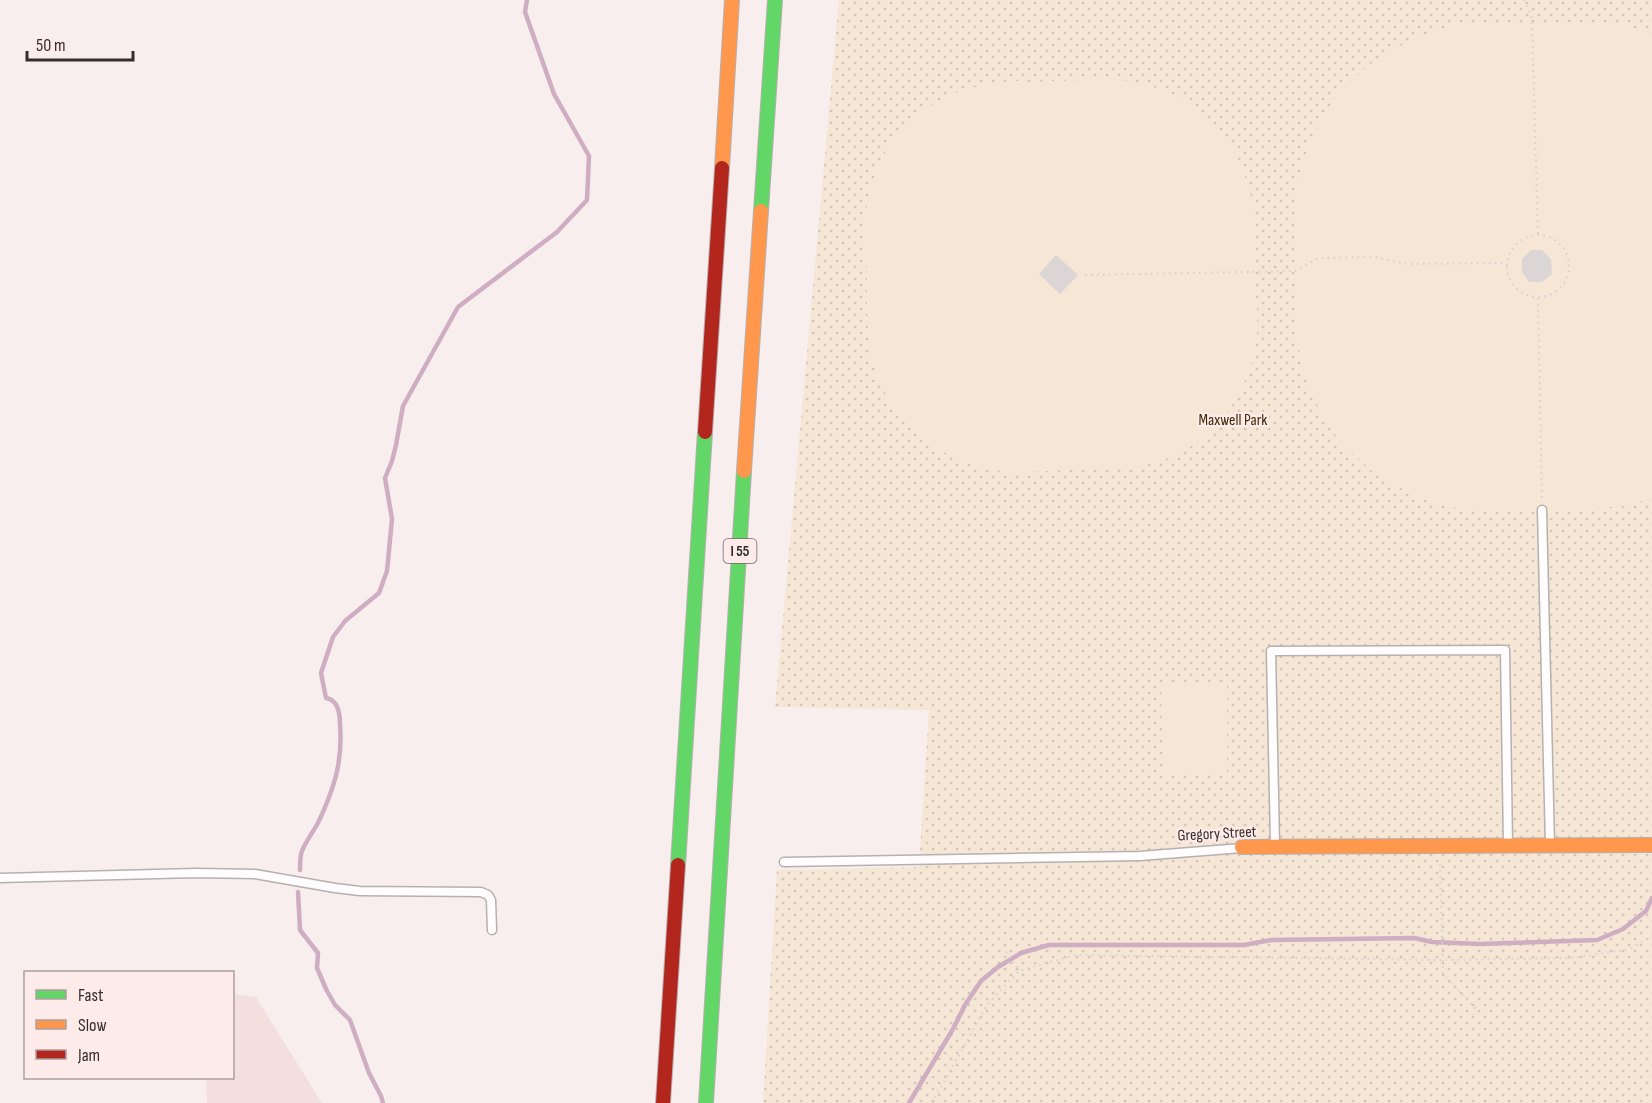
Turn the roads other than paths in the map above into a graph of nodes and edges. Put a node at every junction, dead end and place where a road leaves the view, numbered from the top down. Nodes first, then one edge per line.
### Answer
1 (732, 0) edge
2 (775, 0) edge
3 (1542, 510) road end
4 (1508, 845) junction
5 (1550, 845) junction
6 (1652, 845) edge
7 (1242, 848) joint
8 (1275, 848) junction
9 (784, 862) dead end
10 (0, 878) edge
11 (492, 930) dead end
12 (663, 1103) edge
13 (706, 1103) edge

1 - 12 main road
2 - 13 main road, I 55
3 - 5 lane
4 - 5 main road, Gregory Street
4 - 8 main road, Gregory Street
4 - 8 lane
5 - 6 main road, Gregory Street
7 - 8 main road, Gregory Street
7 - 9 lane, Gregory Street
10 - 11 lane

